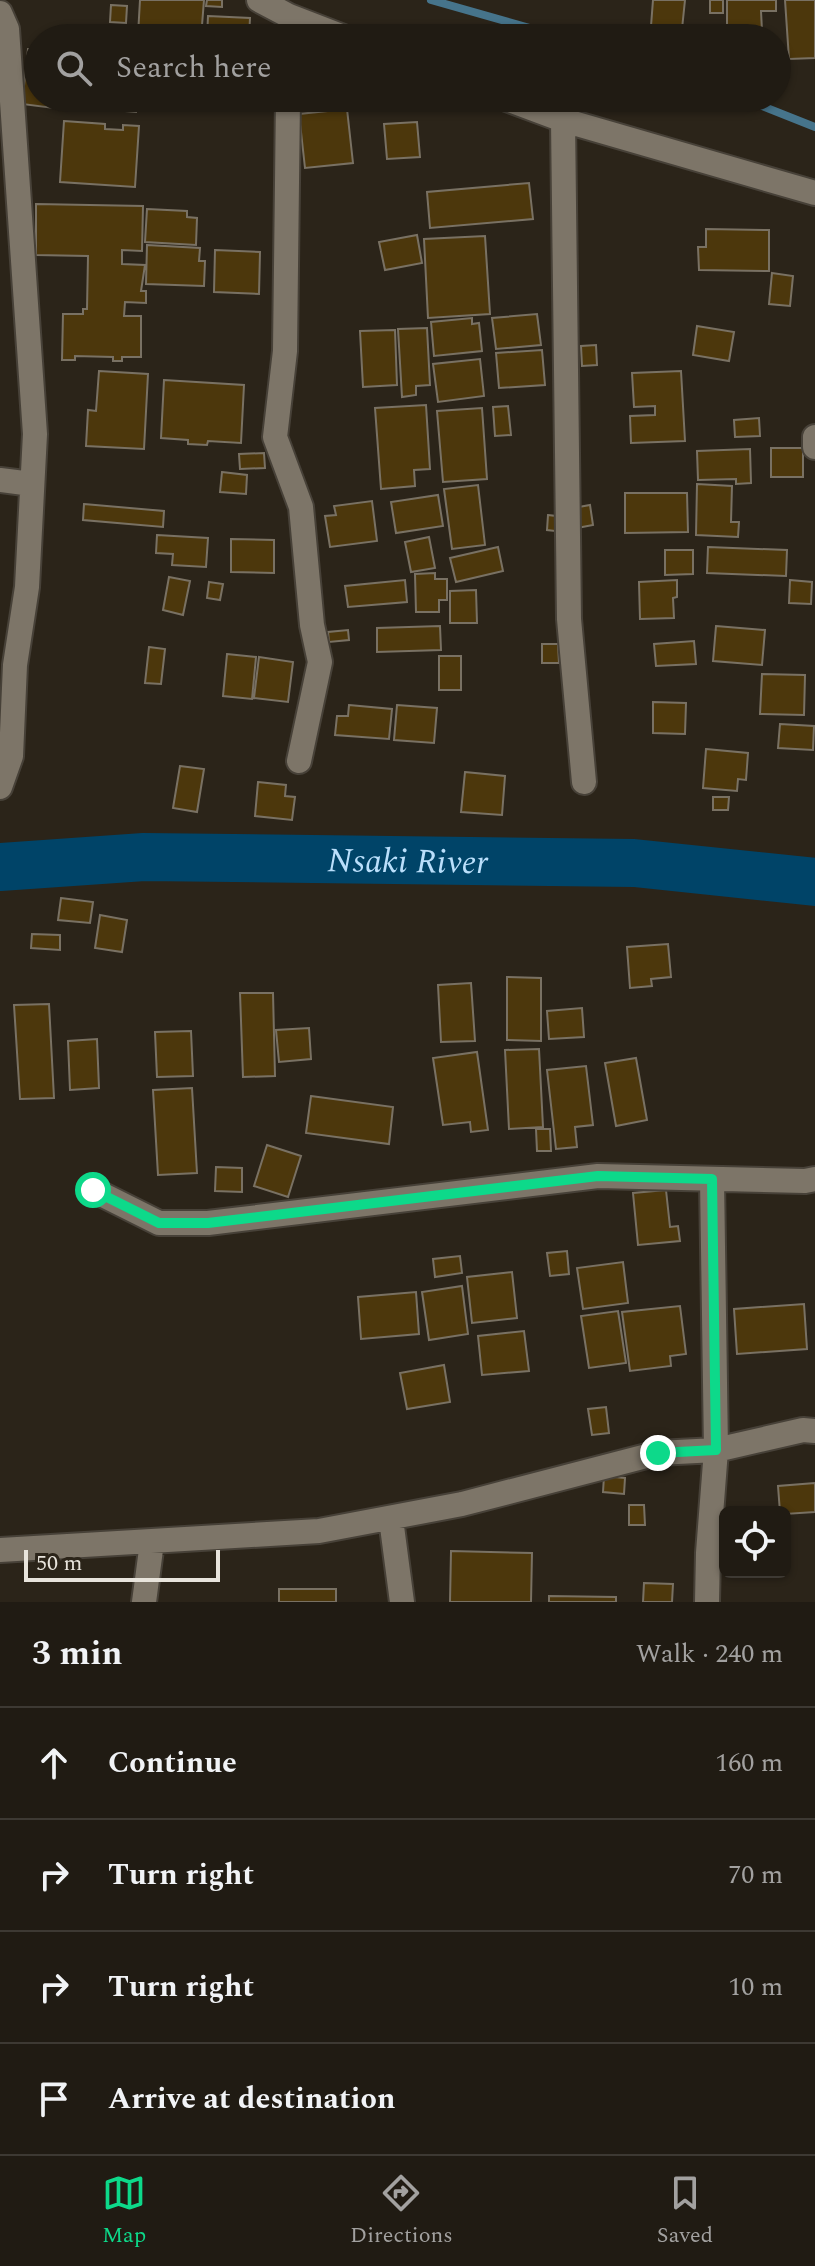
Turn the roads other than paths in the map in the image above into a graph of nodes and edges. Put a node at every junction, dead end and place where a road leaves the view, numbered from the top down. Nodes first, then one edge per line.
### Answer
1 (259, 0) edge
2 (0, 13) edge
3 (286, 24) edge
4 (288, 112) edge
5 (542, 112) edge
6 (563, 120) junction
7 (815, 193) edge
8 (815, 437) edge
9 (815, 447) edge
10 (0, 480) edge
11 (32, 484) junction
12 (299, 761) dead end
13 (584, 782) dead end
14 (0, 787) edge
15 (712, 1179) junction
16 (815, 1179) edge
17 (93, 1190) dead end
18 (815, 1431) edge
19 (716, 1450) junction
20 (391, 1519) junction
21 (152, 1542) junction
22 (0, 1550) edge
23 (144, 1602) edge
24 (402, 1602) edge
25 (707, 1602) edge

1 - 3 street
2 - 11 street
4 - 12 street
5 - 6 street
6 - 7 street
6 - 13 street
8 - 9 street
10 - 11 street
11 - 14 street
15 - 16 street
15 - 17 street
15 - 19 street
18 - 19 street
19 - 20 street
19 - 25 street
20 - 21 street
20 - 24 street
21 - 22 street
21 - 23 street

